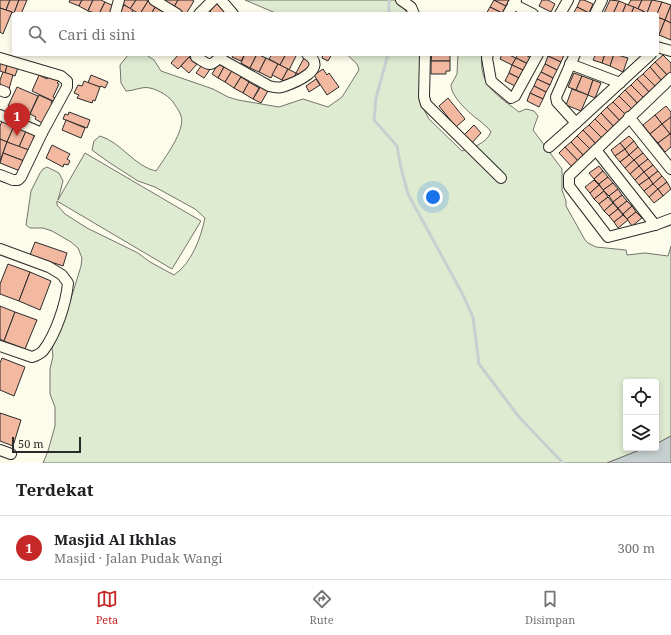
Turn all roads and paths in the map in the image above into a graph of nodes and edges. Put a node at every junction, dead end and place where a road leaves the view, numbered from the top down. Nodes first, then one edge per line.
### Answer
1 (154, 0) edge
2 (213, 0) edge
3 (222, 0) edge
4 (401, 0) edge
5 (568, 0) edge
6 (602, 0) edge
7 (115, 1) edge
8 (514, 2) edge
9 (115, 12) edge
10 (174, 12) edge
11 (201, 12) edge
12 (231, 12) edge
13 (413, 12) edge
14 (509, 12) edge
15 (530, 12) edge
16 (561, 12) edge
17 (596, 12) edge
18 (659, 49) edge
19 (671, 51) edge
20 (221, 56) edge
21 (311, 56) edge
22 (425, 56) edge
23 (488, 56) edge
24 (537, 56) edge
25 (574, 56) edge
26 (649, 56) edge
27 (196, 57) dead end
28 (0, 58) edge
29 (570, 64) junction
30 (668, 82) edge
31 (620, 83) junction
32 (671, 94) edge
33 (0, 115) edge
34 (629, 118) junction
35 (576, 122) junction
36 (42, 134) junction
37 (549, 147) dead end
38 (596, 150) junction
39 (671, 169) edge
40 (0, 175) edge
41 (500, 178) dead end
42 (671, 219) edge
43 (655, 225) junction
44 (0, 249) edge
45 (0, 346) edge
46 (0, 450) edge
47 (11, 454) dead end

1 - 10 street
2 - 11 street
3 - 12 street
4 - 13 street
5 - 16 street
6 - 17 street
7 - 9 street
8 - 14 street
8 - 15 street
18 - 19 street
20 - 21 street
20 - 27 street
22 - 41 street
23 - 24 street
25 - 29 street
26 - 31 street
28 - 36 street
29 - 31 street
29 - 35 street
30 - 32 street
30 - 34 street
31 - 35 street
33 - 36 street
34 - 38 street
34 - 39 street
35 - 37 street
36 - 40 street
38 - 43 street
38 - 43 street
42 - 43 street
44 - 45 street
46 - 47 street

